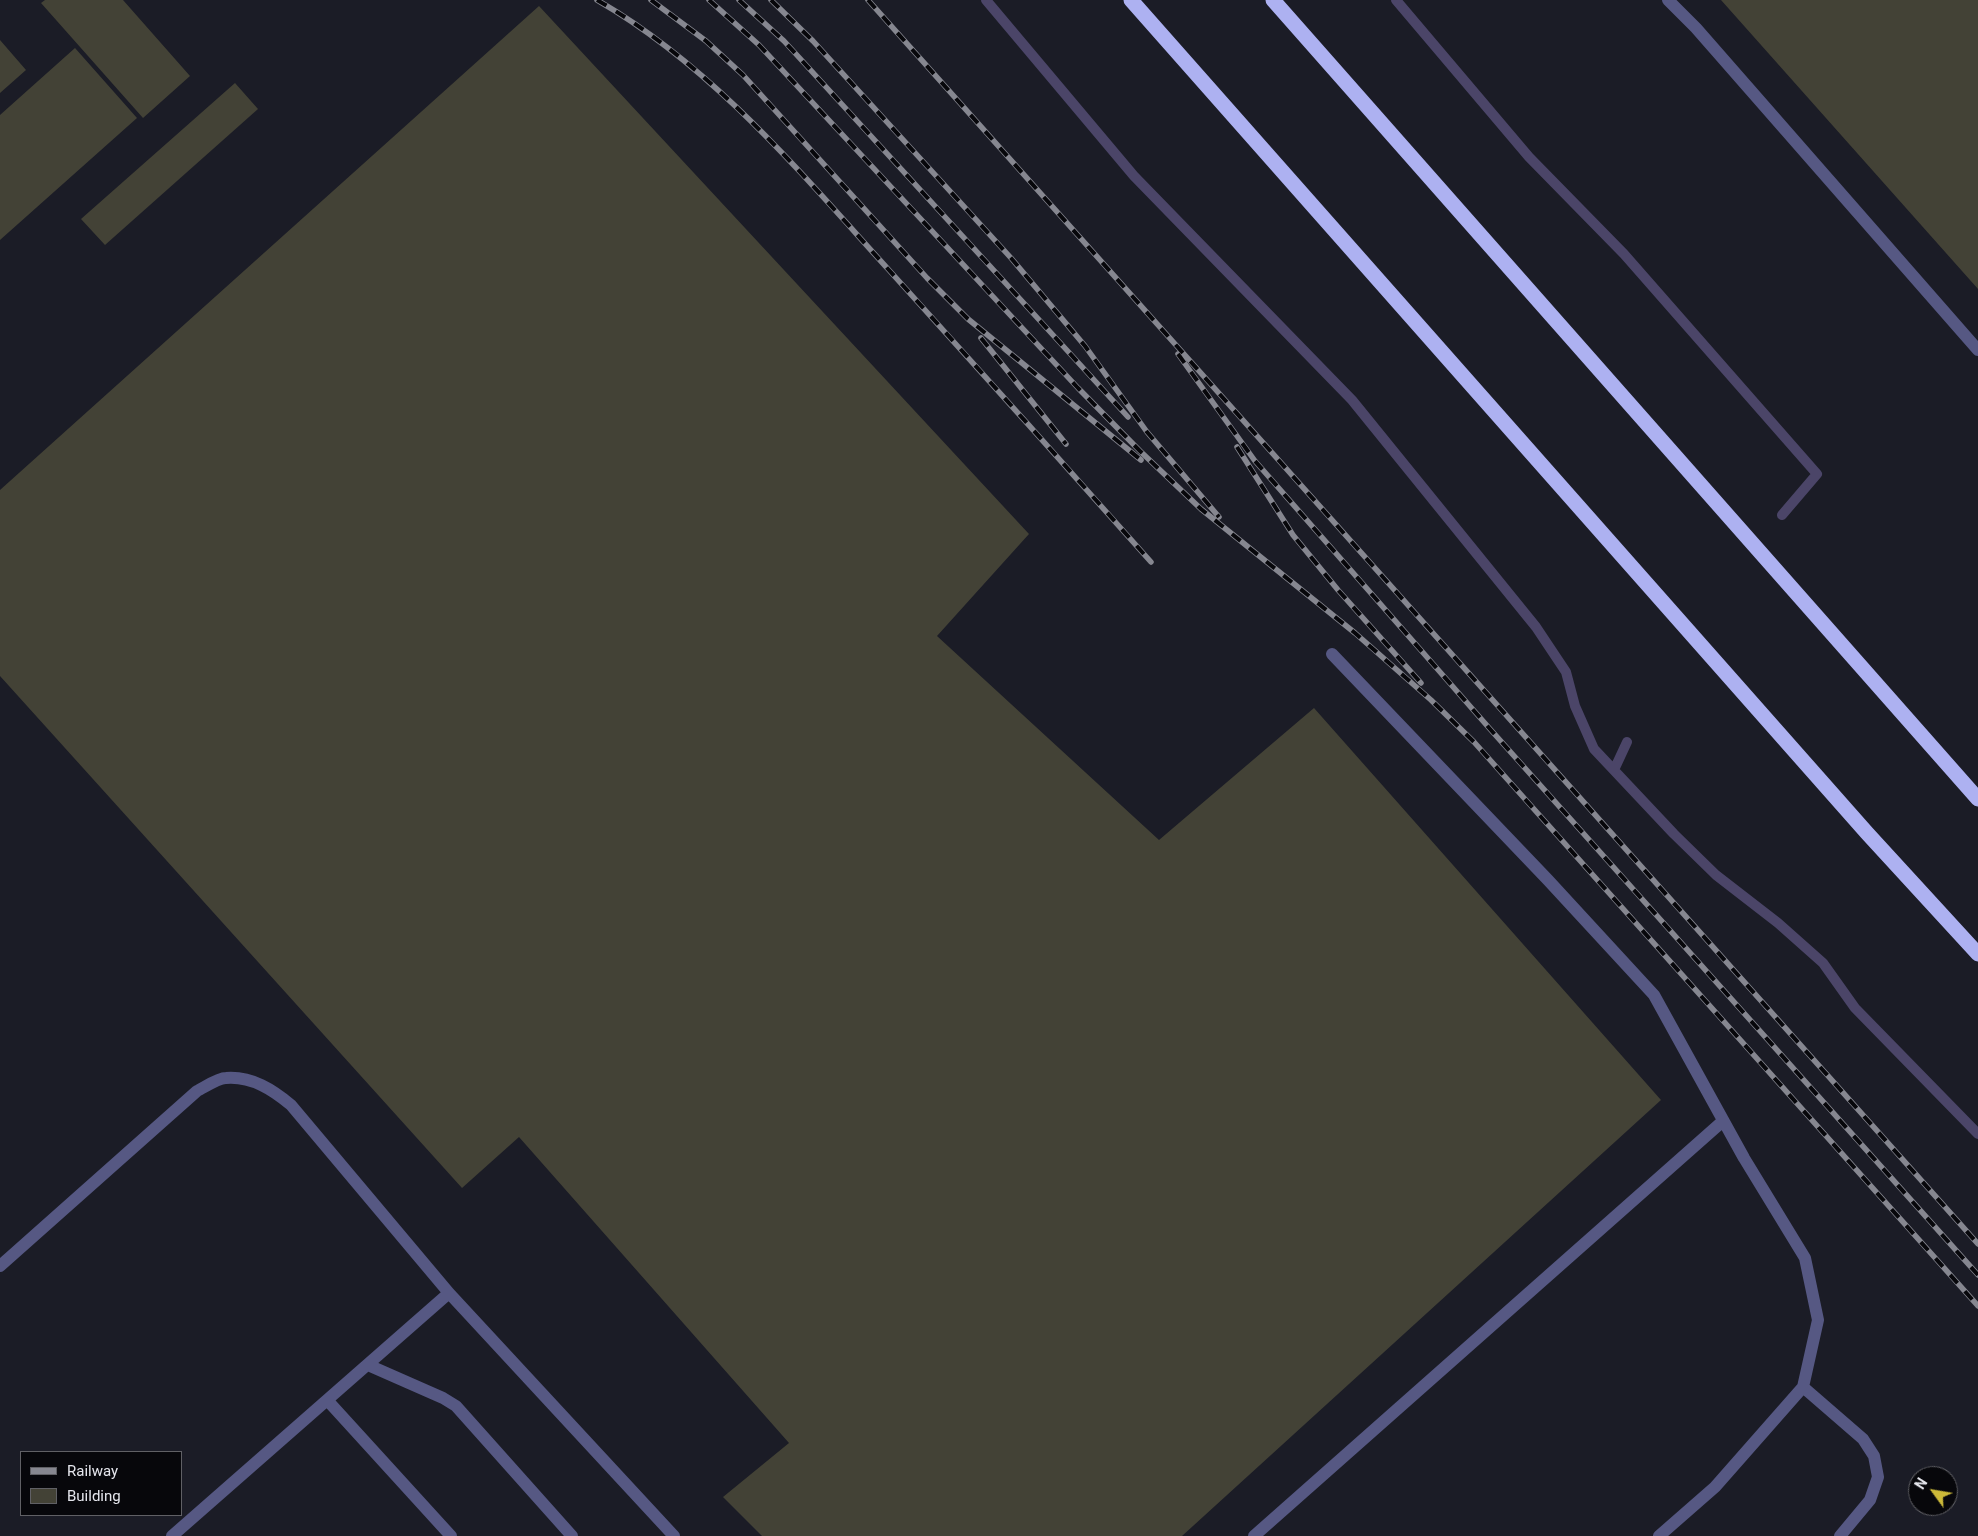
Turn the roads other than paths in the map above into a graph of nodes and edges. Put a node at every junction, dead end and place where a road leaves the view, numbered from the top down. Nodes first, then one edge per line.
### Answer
1 (1131, 0) edge
2 (1273, 0) edge
3 (1668, 0) edge
4 (1978, 350) edge
5 (1332, 654) dead end
6 (1978, 799) edge
7 (1978, 954) edge
8 (1723, 1121) junction
9 (0, 1266) edge
10 (449, 1293) junction
11 (368, 1365) junction
12 (1803, 1387) junction
13 (328, 1401) junction
14 (173, 1536) edge
15 (451, 1536) edge
16 (572, 1536) edge
17 (674, 1536) edge
18 (1254, 1536) edge
19 (1659, 1536) edge
20 (1840, 1536) edge

1 - 7 highway
2 - 6 highway
3 - 4 lane
5 - 8 lane
8 - 12 lane
8 - 18 lane
9 - 10 lane
10 - 11 lane
10 - 17 lane
11 - 13 lane
11 - 16 lane
12 - 19 lane
12 - 20 lane
13 - 14 lane
13 - 15 lane

